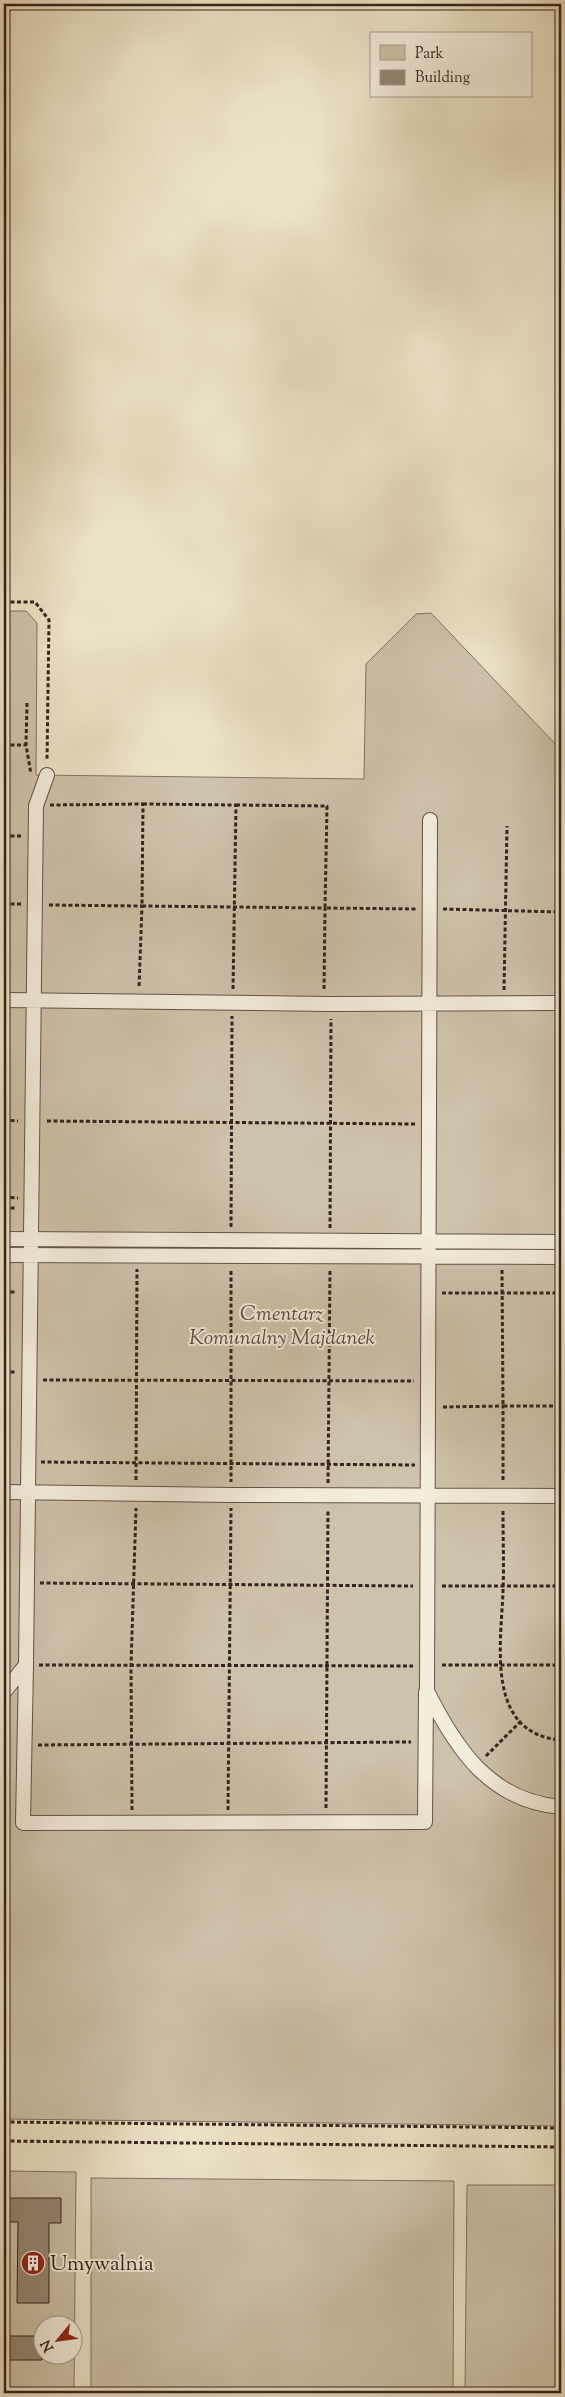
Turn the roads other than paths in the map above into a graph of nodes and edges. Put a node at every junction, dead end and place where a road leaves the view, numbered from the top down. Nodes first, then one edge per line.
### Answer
1 (47, 775) road end
2 (430, 820) dead end
3 (4, 1000) edge
4 (33, 1000) junction
5 (558, 1003) dead end
6 (428, 1004) junction
7 (4, 1239) edge
8 (30, 1239) junction
9 (430, 1242) junction
10 (561, 1242) edge
11 (4, 1255) edge
12 (30, 1255) junction
13 (430, 1256) junction
14 (561, 1256) edge
15 (4, 1492) edge
16 (27, 1492) junction
17 (428, 1495) junction
18 (561, 1496) edge
19 (26, 1665) junction
20 (4, 1692) edge
21 (426, 1692) junction
22 (561, 1807) edge

1 - 4 street
2 - 6 street
3 - 4 street
4 - 6 street
4 - 8 street
5 - 6 street
6 - 9 street
7 - 8 street
8 - 9 street
8 - 12 street
9 - 10 street
9 - 13 street
11 - 12 street
12 - 13 street
12 - 16 street
13 - 14 street
13 - 17 street
15 - 16 street
16 - 17 street
16 - 19 street
17 - 18 street
17 - 21 street
19 - 20 street
19 - 21 street
21 - 22 street

